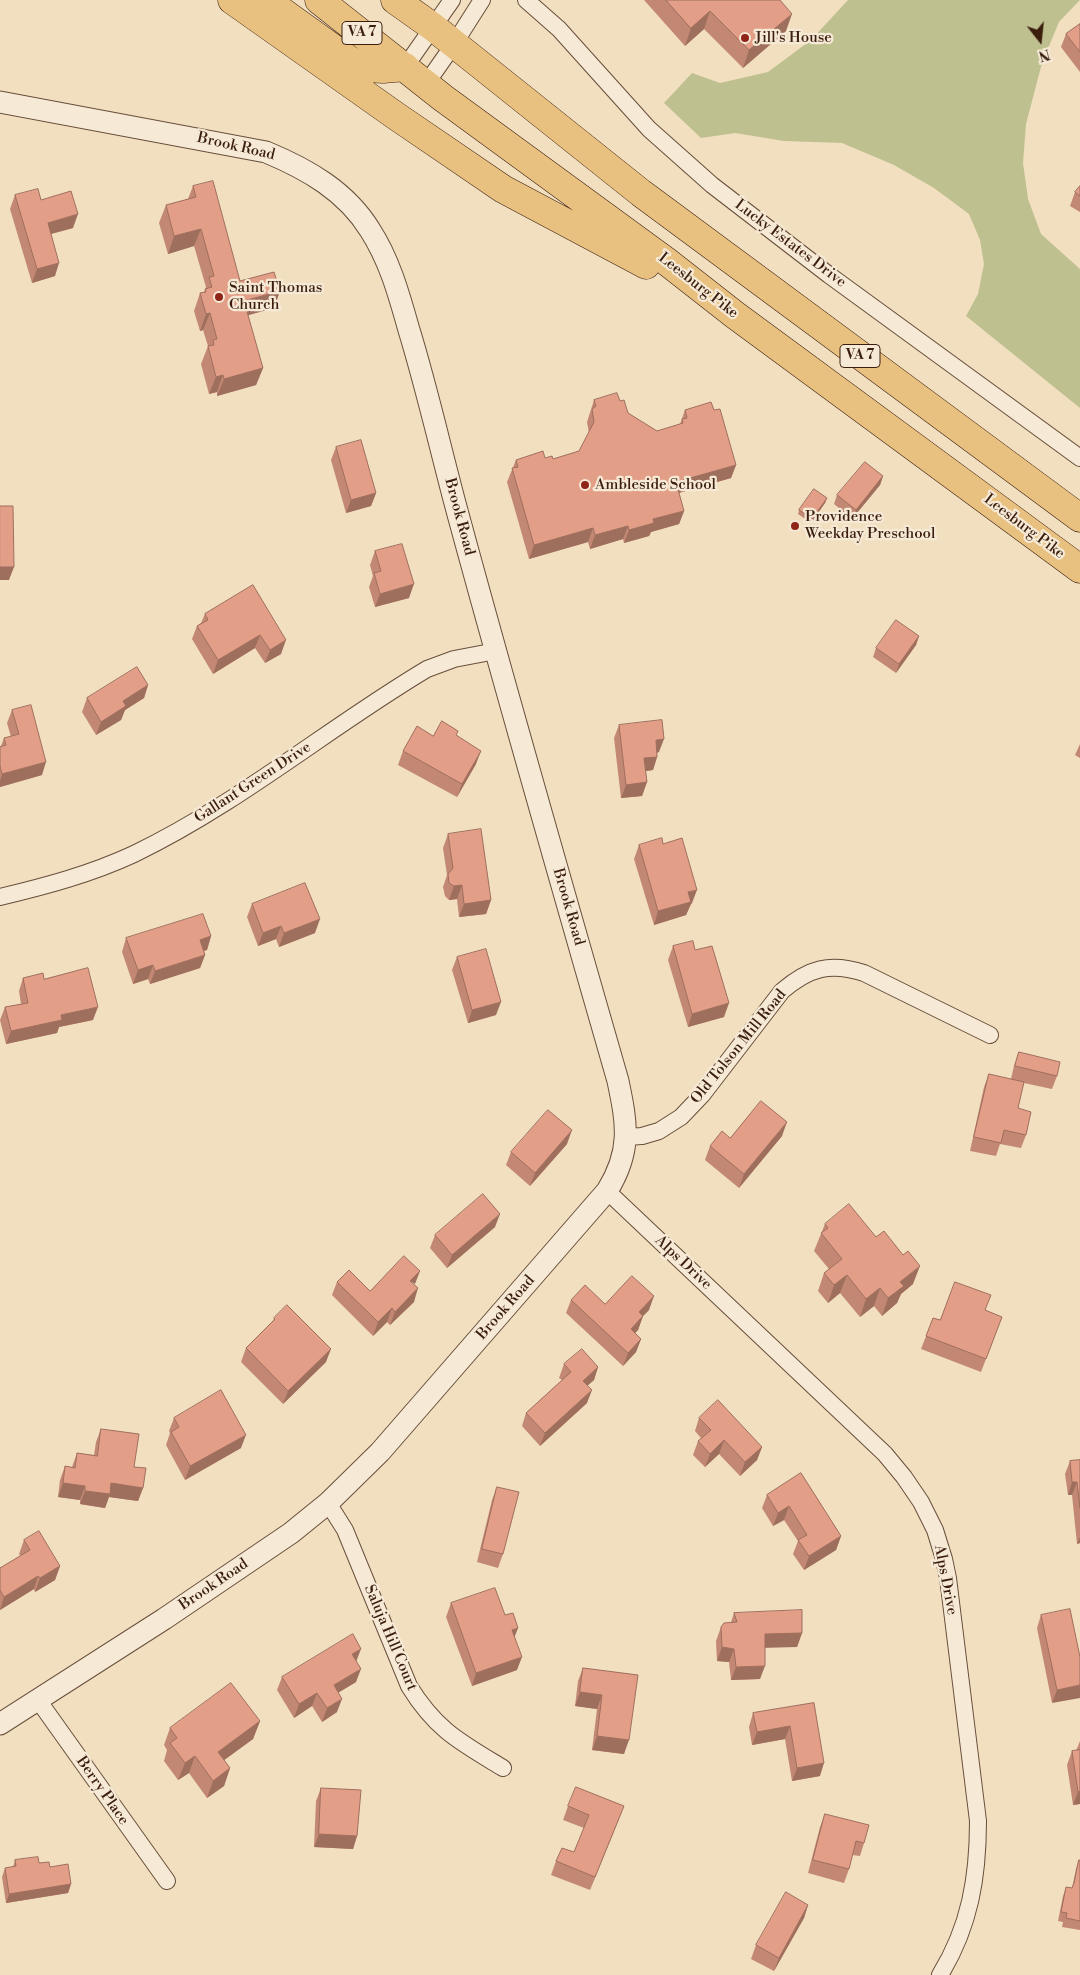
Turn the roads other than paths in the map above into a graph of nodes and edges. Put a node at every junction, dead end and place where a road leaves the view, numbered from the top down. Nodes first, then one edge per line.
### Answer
1 (232, 0) edge
2 (266, 0) edge
3 (319, 0) edge
4 (395, 0) edge
5 (452, 0) edge
6 (482, 0) edge
7 (526, 0) edge
8 (433, 27) junction
9 (454, 44) junction
10 (406, 67) junction
11 (426, 84) junction
12 (0, 102) edge
13 (735, 314) junction
14 (1080, 458) edge
15 (1080, 518) edge
16 (1080, 569) edge
17 (496, 650) junction
18 (0, 897) edge
19 (990, 1035) dead end
20 (626, 1137) junction
21 (607, 1191) junction
22 (328, 1503) junction
23 (38, 1700) junction
24 (0, 1724) edge
25 (503, 1768) dead end
26 (167, 1881) dead end
27 (940, 1975) edge

1 - 13 highway
2 - 10 highway
3 - 10 highway, Leesburg Pike / VA 7
4 - 8 highway
5 - 8 street
6 - 9 street
7 - 14 street, Lucky Estates Drive
8 - 9 highway
8 - 10 street
9 - 11 street
9 - 15 highway, VA 7
10 - 11 highway, Leesburg Pike / VA 7
11 - 13 highway, Leesburg Pike / VA 7
12 - 17 street, Brook Road
13 - 16 highway, Leesburg Pike / VA 7
17 - 18 street, Gallant Green Drive
17 - 20 street, Brook Road
19 - 20 street, Old Tolson Mill Road
20 - 21 street, Brook Road
21 - 22 street, Brook Road
21 - 27 street, Alps Drive
22 - 23 street, Brook Road
22 - 25 street, Saluja Hill Court
23 - 24 street, Brook Road
23 - 26 street, Berry Place

